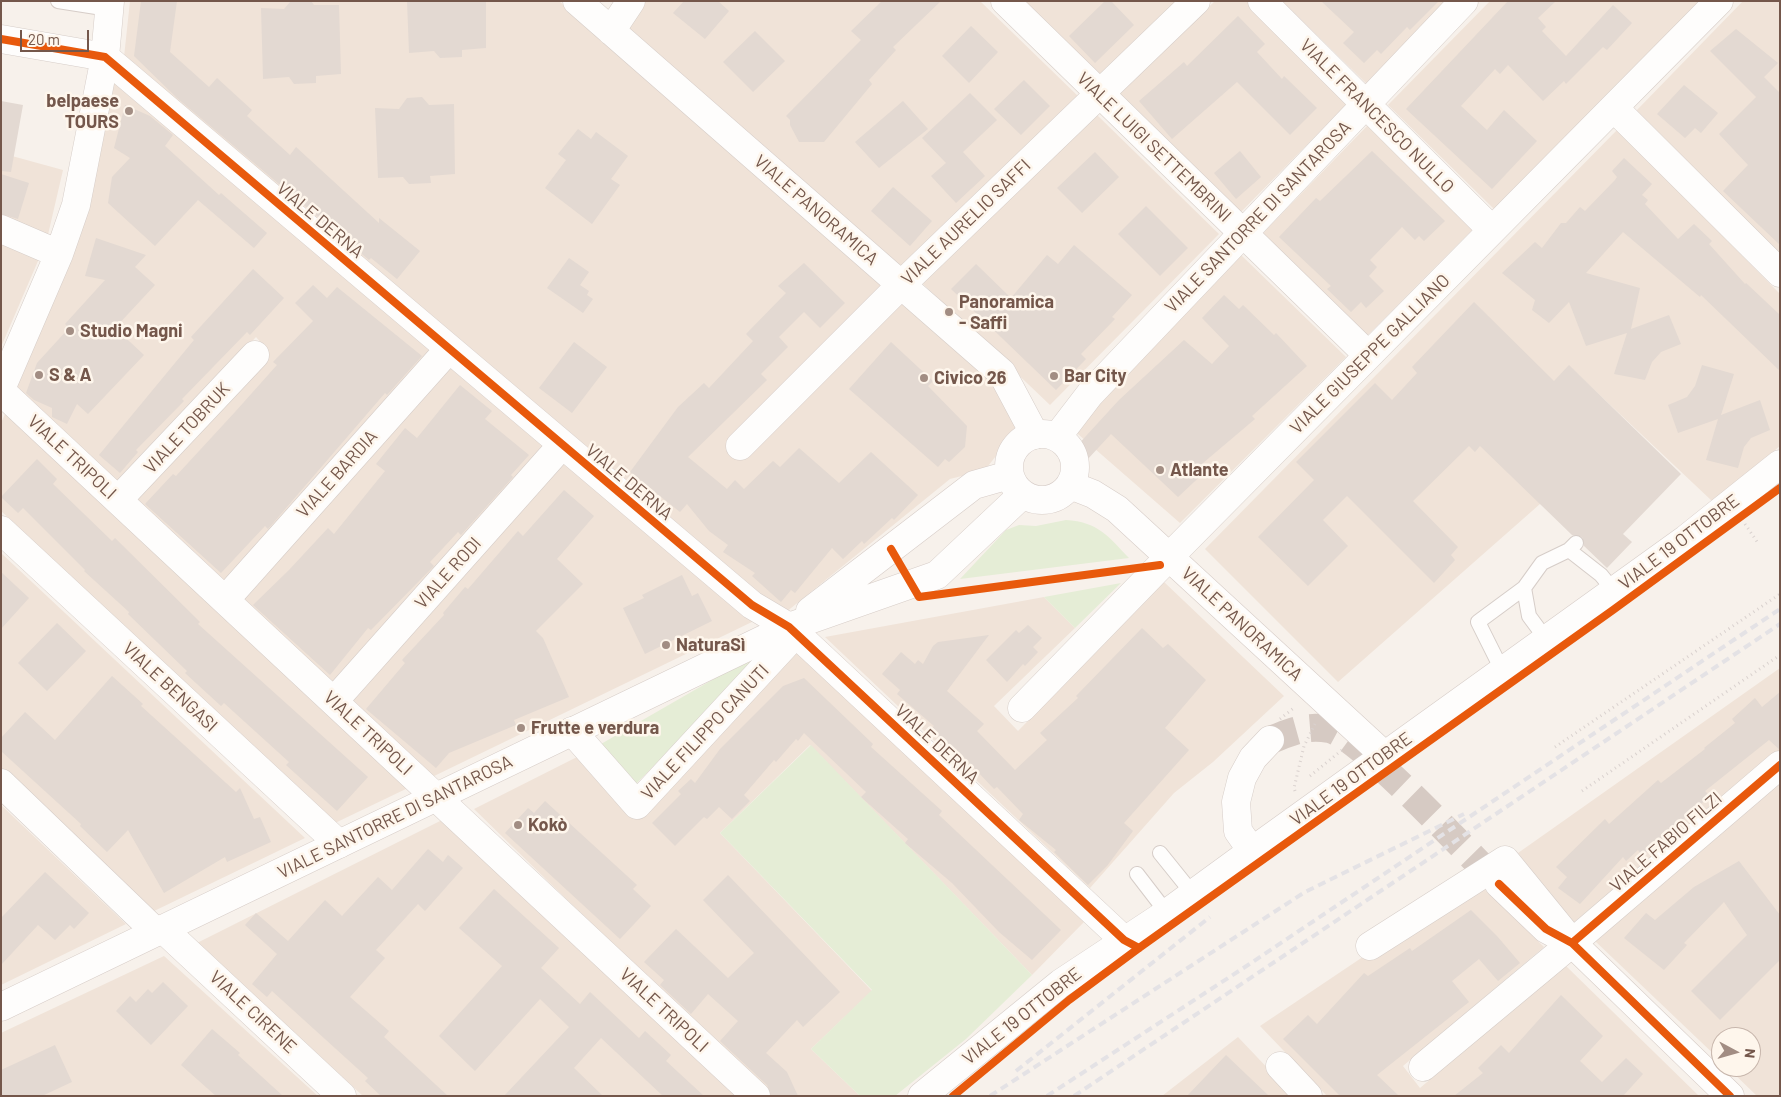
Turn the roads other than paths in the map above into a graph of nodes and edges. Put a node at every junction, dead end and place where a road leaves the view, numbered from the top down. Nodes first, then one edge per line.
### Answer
1 (58, 1) edge
2 (577, 1) edge
3 (631, 1) edge
4 (1005, 1) edge
5 (1196, 1) edge
6 (1262, 1) edge
7 (1464, 1) edge
8 (1719, 1) edge
9 (110, 5) edge
10 (611, 31) junction
11 (1, 39) edge
12 (105, 57) junction
13 (1100, 94) junction
14 (1366, 104) junction
15 (1614, 108) junction
16 (1, 229) edge
17 (1492, 230) junction
18 (1243, 233) junction
19 (59, 254) junction
20 (1780, 273) edge
21 (901, 284) junction
22 (449, 349) junction
23 (255, 355) dead end
24 (1368, 355) junction
25 (2, 387) edge
26 (1046, 436) junction
27 (562, 445) junction
28 (740, 446) dead end
29 (1780, 464) edge
30 (1016, 485) junction
31 (1070, 485) junction
32 (118, 500) junction
33 (1, 530) edge
34 (1169, 556) junction
35 (1524, 588) junction
36 (1614, 591) junction
37 (225, 600) junction
38 (789, 626) junction
39 (1546, 639) junction
40 (1502, 670) junction
41 (334, 701) junction
42 (1022, 708) dead end
43 (572, 731) junction
44 (1270, 740) tunnel mouth
45 (1384, 755) junction
46 (1780, 765) edge
47 (1, 783) edge
48 (436, 797) junction
49 (339, 844) junction
50 (1252, 851) junction
51 (1160, 853) dead end
52 (1137, 874) dead end
53 (1499, 884) tunnel mouth
54 (1193, 894) junction
55 (1167, 913) junction
56 (159, 931) junction
57 (1124, 940) junction
58 (1572, 943) junction
59 (1370, 946) dead end
60 (1, 1007) edge
61 (1280, 1066) dead end
62 (1423, 1067) dead end
63 (342, 1096) edge
64 (756, 1096) edge
65 (922, 1096) edge
66 (1308, 1096) edge
67 (1730, 1096) edge

1 - 9 lane
2 - 10 street, VIALE PANORAMICA
3 - 10 street
4 - 13 street, VIALE LUIGI SETTEMBRINI
5 - 13 street, VIALE AURELIO SAFFI
6 - 14 street, VIALE FRANCESCO NULLO
7 - 14 street, VIALE SANTORRE DI SANTAROSA
8 - 15 street, VIALE GIUSEPPE GALLIANO
9 - 12 street
10 - 21 street, VIALE PANORAMICA
11 - 12 street
12 - 19 street
12 - 22 street, VIALE DERNA
13 - 18 street, VIALE LUIGI SETTEMBRINI
13 - 21 street, VIALE AURELIO SAFFI
14 - 17 street, VIALE FRANCESCO NULLO
14 - 18 street, VIALE SANTORRE DI SANTAROSA
15 - 17 street, VIALE GIUSEPPE GALLIANO
15 - 20 street
16 - 19 street
17 - 24 street, VIALE GIUSEPPE GALLIANO
18 - 24 street, VIALE LUIGI SETTEMBRINI
18 - 26 street, VIALE SANTORRE DI SANTAROSA
19 - 25 street
21 - 26 street, VIALE PANORAMICA
21 - 28 street, VIALE AURELIO SAFFI
22 - 27 street, VIALE DERNA
22 - 37 street, VIALE BARDIA
23 - 32 street, VIALE TOBRUK
24 - 34 street, VIALE GIUSEPPE GALLIANO
25 - 32 street, VIALE TRIPOLI
26 - 30 street
26 - 31 street
27 - 38 street, VIALE DERNA
27 - 41 street, VIALE RODI
29 - 36 street, VIALE 19 OTTOBRE
30 - 31 street
30 - 38 street, VIALE SANTORRE DI SANTAROSA
30 - 38 street, VIALE SANTORRE DI SANTAROSA
31 - 34 street, VIALE PANORAMICA
32 - 37 street, VIALE TRIPOLI
33 - 49 street, VIALE BENGASI
34 - 42 street, VIALE GIUSEPPE GALLIANO
34 - 45 street, VIALE PANORAMICA
35 - 36 lane
35 - 39 lane
35 - 40 lane
36 - 39 street, VIALE 19 OTTOBRE
37 - 41 street, VIALE TRIPOLI
38 - 43 street, VIALE SANTORRE DI SANTAROSA
38 - 43 street, VIALE FILIPPO CANUTI
38 - 57 street, VIALE DERNA
39 - 40 street, VIALE 19 OTTOBRE
40 - 45 street, VIALE 19 OTTOBRE
41 - 48 street, VIALE TRIPOLI
43 - 48 street, VIALE SANTORRE DI SANTAROSA
44 - 50 street
45 - 50 street, VIALE 19 OTTOBRE
46 - 58 street, VIALE FABIO FILZI
47 - 56 street, VIALE CIRENE
48 - 49 street, VIALE SANTORRE DI SANTAROSA
48 - 64 street, VIALE TRIPOLI
49 - 56 street, VIALE SANTORRE DI SANTAROSA
50 - 54 street, VIALE 19 OTTOBRE
51 - 54 lane
52 - 55 lane
53 - 58 street
54 - 55 street, VIALE 19 OTTOBRE
55 - 57 street, VIALE 19 OTTOBRE
56 - 60 street, VIALE SANTORRE DI SANTAROSA
56 - 63 street, VIALE CIRENE
57 - 65 street, VIALE 19 OTTOBRE
58 - 59 street
58 - 62 street, VIALE FABIO FILZI
58 - 67 street
61 - 66 street

